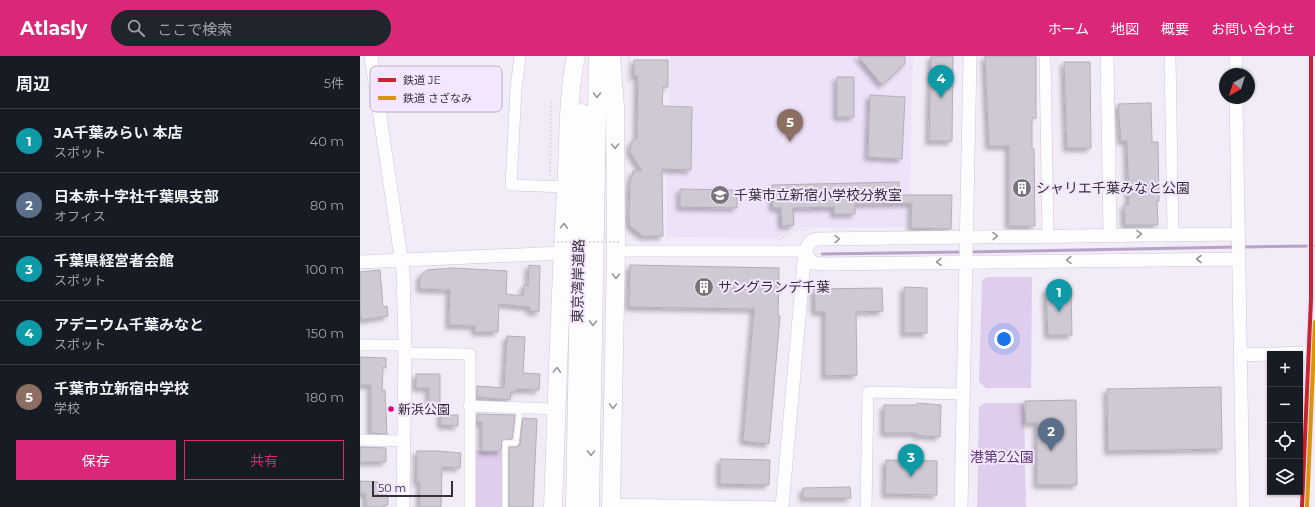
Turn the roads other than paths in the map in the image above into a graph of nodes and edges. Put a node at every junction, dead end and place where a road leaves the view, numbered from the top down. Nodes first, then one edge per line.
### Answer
1 (371, 56) edge
2 (520, 56) edge
3 (576, 56) edge
4 (582, 56) edge
5 (598, 56) edge
6 (611, 56) edge
7 (970, 56) edge
8 (1045, 56) edge
9 (1107, 56) edge
10 (1170, 56) edge
11 (1236, 56) edge
12 (373, 66) edge
13 (1236, 68) edge
14 (1236, 104) edge
15 (380, 112) edge
16 (566, 187) junction
17 (1173, 234) junction
18 (1110, 235) junction
19 (1048, 236) junction
20 (967, 237) junction
21 (618, 247) junction
22 (1238, 247) junction
23 (558, 248) junction
24 (805, 251) junction
25 (402, 260) junction
26 (360, 262) edge
27 (966, 262) junction
28 (360, 345) edge
29 (405, 349) junction
30 (1303, 353) edge
31 (1315, 353) edge
32 (1267, 354) edge
33 (1240, 355) junction
34 (963, 394) junction
35 (469, 406) junction
36 (520, 407) junction
37 (555, 409) junction
38 (360, 440) edge
39 (402, 441) junction
40 (611, 505) edge
41 (403, 507) edge
42 (470, 507) edge
43 (505, 507) edge
44 (553, 507) edge
45 (575, 507) edge
46 (590, 507) edge
47 (782, 507) edge
48 (866, 507) edge
49 (961, 507) edge
50 (1243, 507) edge

1 - 12 street
2 - 16 street
3 - 16 highway
4 - 45 highway, 東京湾岸道路
5 -> 46 highway, 東京湾岸道路
6 -> 21 highway
7 - 20 street
8 - 19 street
9 - 18 street
10 - 17 street
11 - 13 street
14 - 22 street
15 - 25 street
23 -> 16 highway
18 -> 17 street
17 - 22 street
18 - 19 street
20 -> 19 street
24 -> 20 street
20 - 27 street
21 - 24 street
21 -> 40 highway
22 -> 27 street
22 - 33 street
23 - 25 street
37 -> 23 highway
27 -> 24 street
24 - 47 street
25 - 26 street
25 - 29 street
27 - 34 street
28 - 29 street
29 - 35 street
29 - 39 street
30 - 31 street
32 - 33 street
33 - 50 street
34 - 48 street
34 - 49 street
35 - 36 street
35 - 42 street
36 - 37 street
36 - 43 lane
37 - 44 highway
38 - 39 street
39 - 41 street
40 - 47 street

